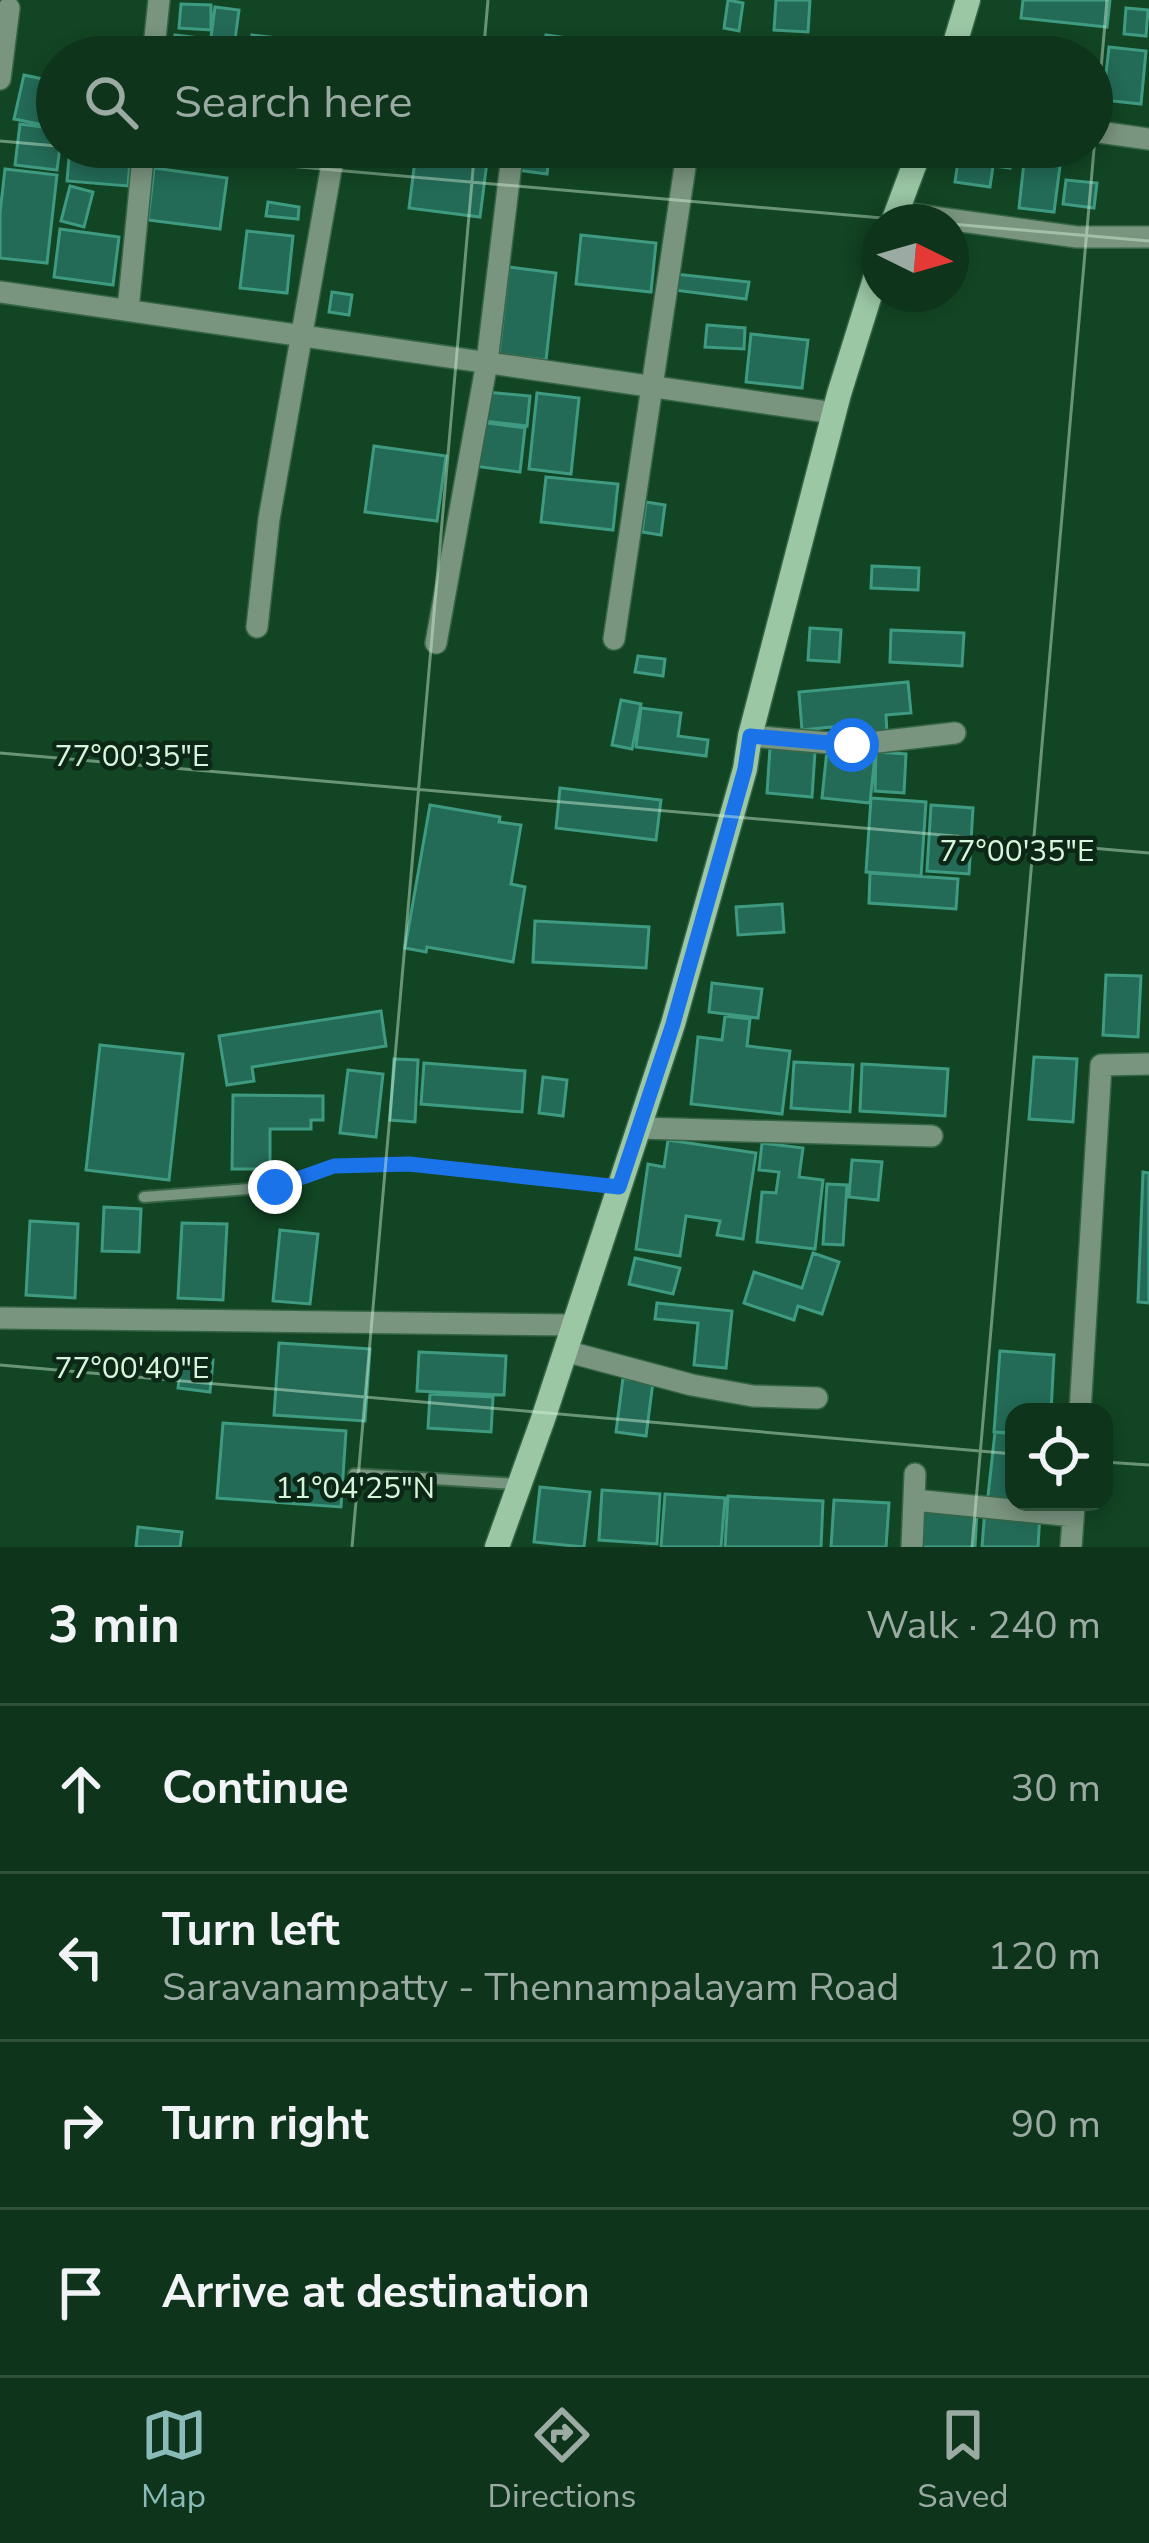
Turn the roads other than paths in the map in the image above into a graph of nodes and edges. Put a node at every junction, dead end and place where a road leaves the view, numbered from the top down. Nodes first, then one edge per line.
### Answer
1 (159, 0) edge
2 (968, 0) edge
3 (9, 8) dead end
4 (155, 36) edge
5 (957, 36) edge
6 (0, 79) edge
7 (1113, 134) edge
8 (1149, 139) edge
9 (142, 168) edge
10 (331, 168) edge
11 (510, 168) edge
12 (685, 168) edge
13 (913, 168) edge
14 (899, 204) edge
15 (969, 225) edge
16 (1149, 237) edge
17 (0, 292) edge
18 (128, 310) junction
19 (865, 312) edge
20 (302, 335) junction
21 (487, 362) junction
22 (652, 386) junction
23 (834, 413) junction
24 (257, 627) dead end
25 (614, 639) dead end
26 (436, 643) dead end
27 (955, 733) dead end
28 (750, 736) junction
29 (1149, 1064) edge
30 (639, 1128) junction
31 (932, 1136) dead end
32 (619, 1187) junction
33 (144, 1197) dead end
34 (0, 1318) edge
35 (574, 1325) junction
36 (565, 1351) junction
37 (817, 1398) dead end
38 (1080, 1403) edge
39 (354, 1474) dead end
40 (915, 1474) dead end
41 (520, 1484) junction
42 (914, 1500) junction
43 (1005, 1505) edge
44 (1074, 1511) edge
45 (497, 1547) edge
46 (912, 1547) edge
47 (1071, 1547) edge

1 - 4 street
2 - 5 main road
3 - 6 street
7 - 8 street
9 - 18 street
10 - 20 street
11 - 21 street
12 - 22 street
13 - 14 main road
15 - 16 street
17 - 18 street
18 - 20 street
19 - 23 main road
20 - 21 street
20 - 24 street
21 - 22 street
21 - 26 street
22 - 23 street
22 - 25 street
23 - 28 main road
27 - 28 street
28 - 30 main road
29 - 38 street
30 - 31 street
30 - 32 main road
32 - 33 lane
32 - 35 main road
34 - 35 street
35 - 36 main road
36 - 37 street
36 - 41 main road
39 - 41 lane
40 - 42 street
41 - 45 main road
42 - 43 street
42 - 46 street
44 - 47 street

